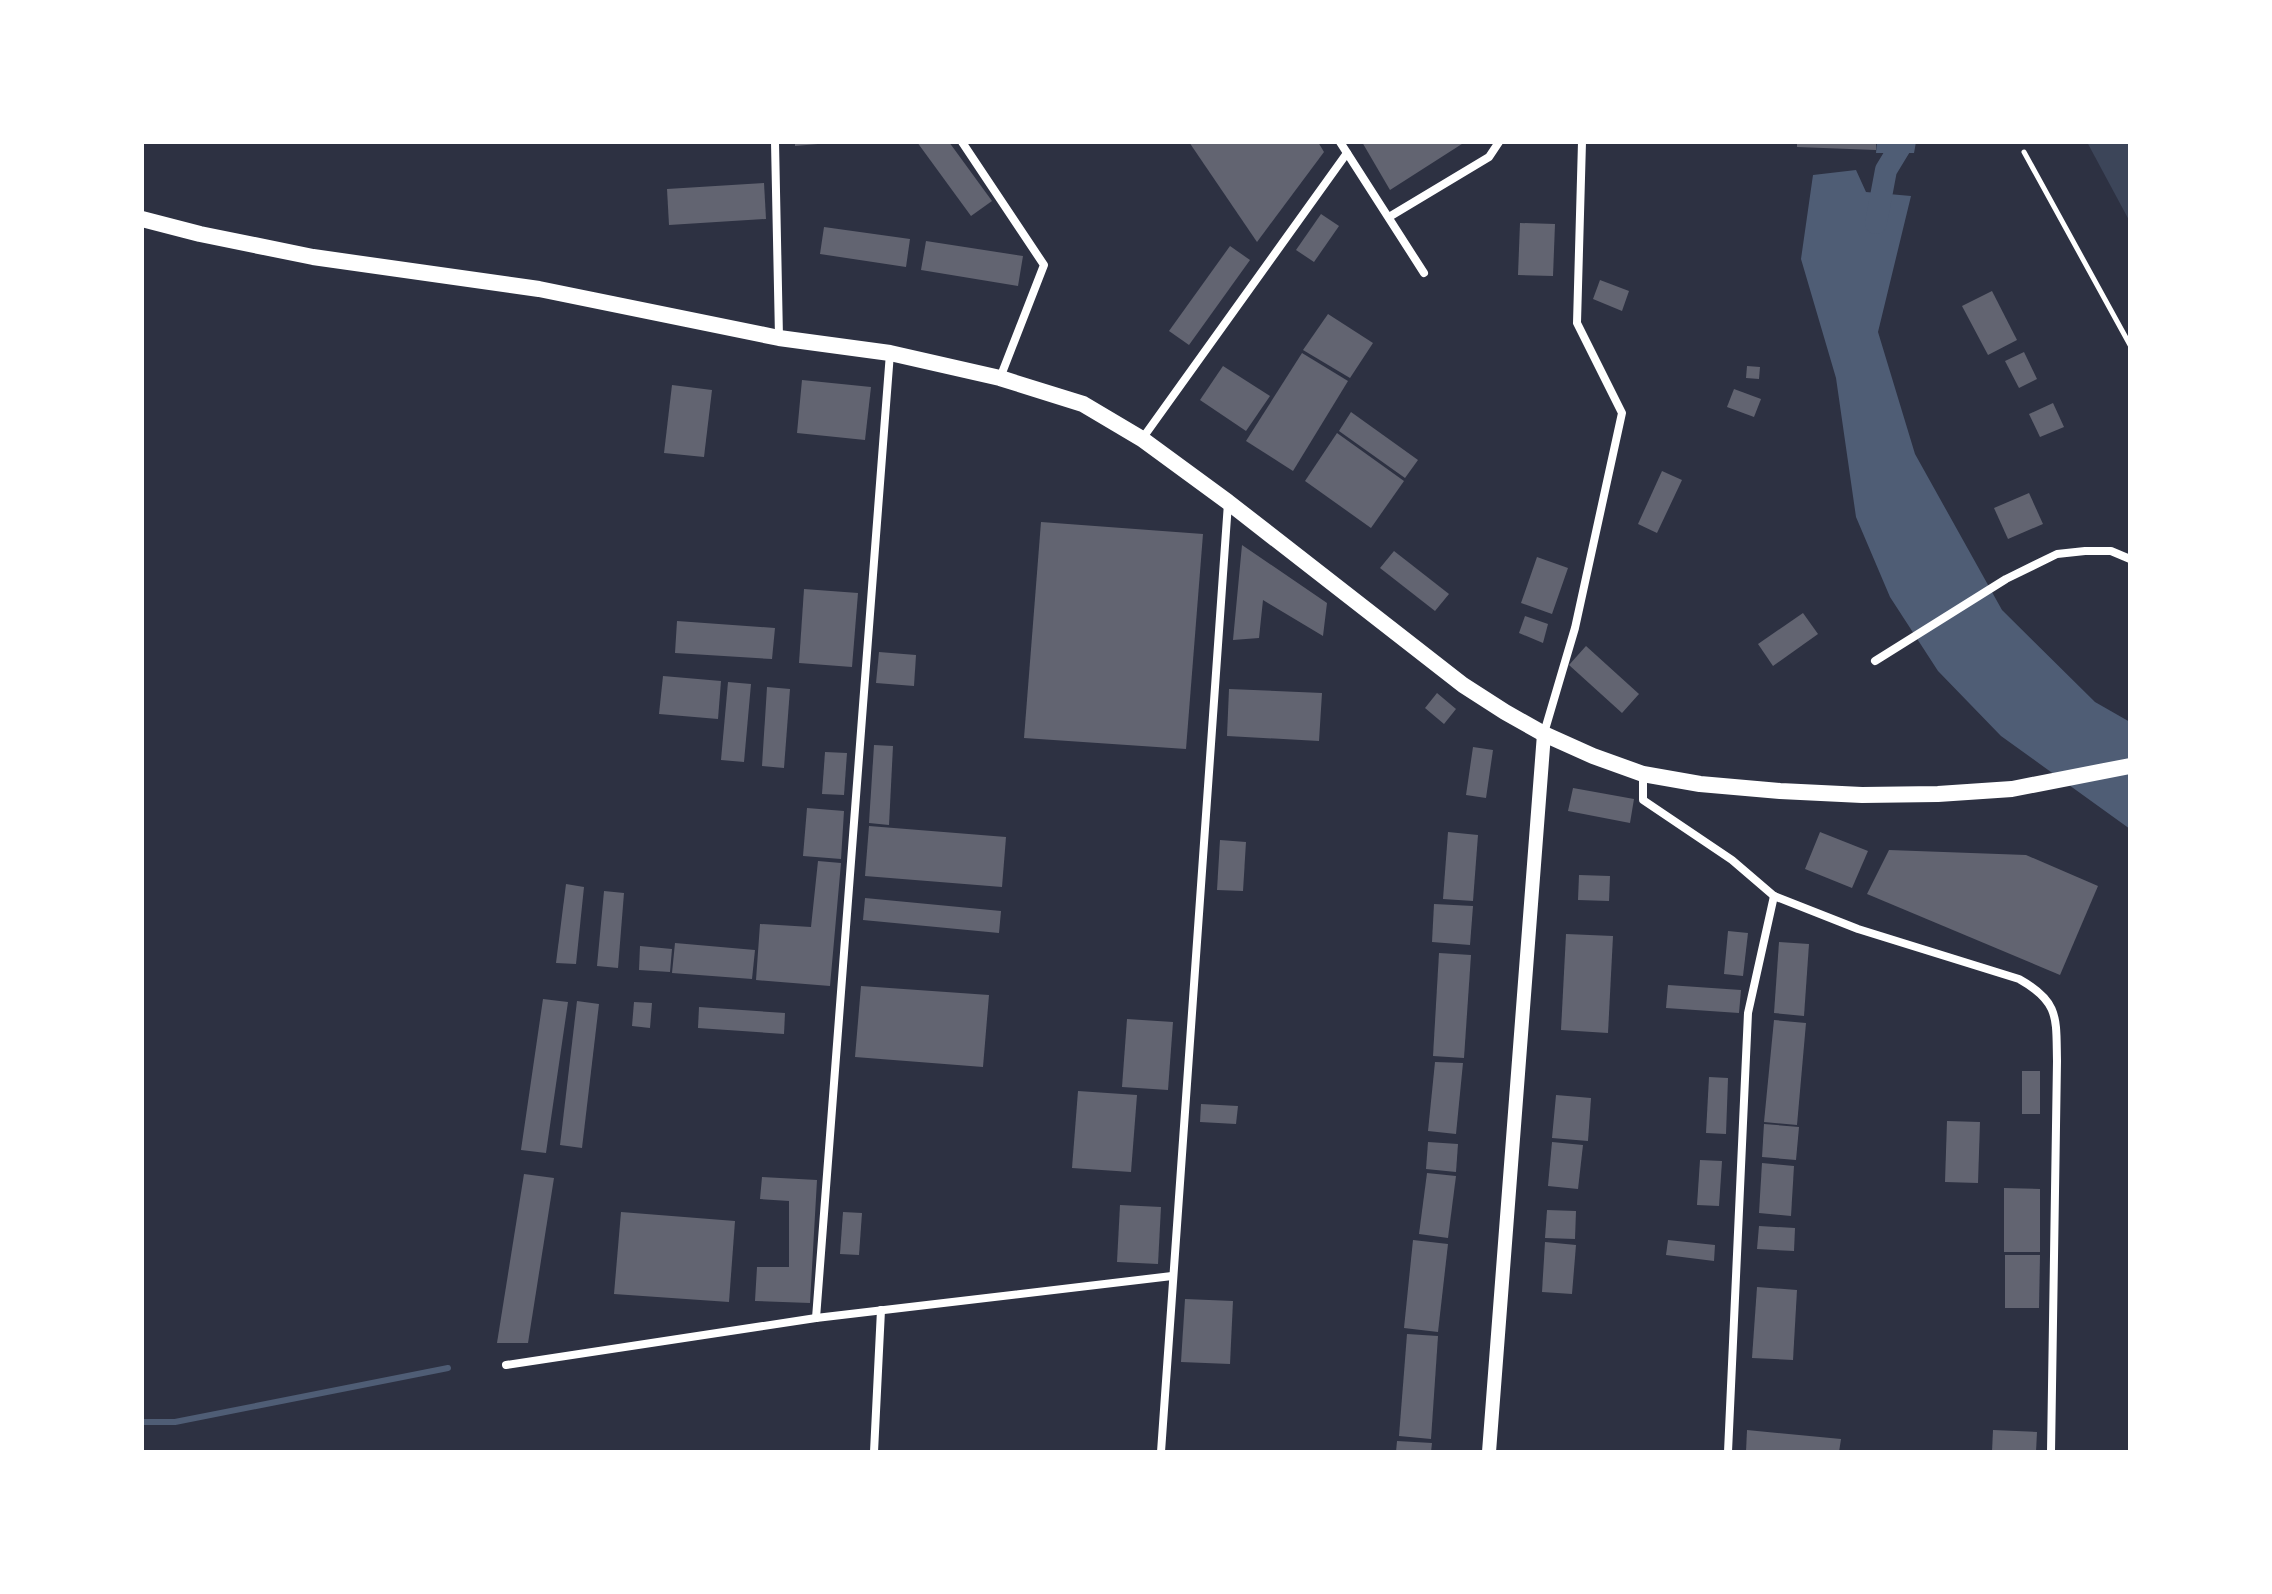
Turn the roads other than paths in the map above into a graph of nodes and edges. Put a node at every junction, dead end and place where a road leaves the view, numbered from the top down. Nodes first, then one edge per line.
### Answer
1 (775, 142) edge
2 (962, 142) edge
3 (1340, 142) edge
4 (1499, 142) edge
5 (1582, 142) edge
6 (2024, 152) dead end
7 (1347, 153) junction
8 (1389, 217) junction
9 (142, 219) edge
10 (1424, 273) dead end
11 (779, 338) junction
12 (2130, 345) edge
13 (890, 353) junction
14 (1000, 378) junction
15 (1142, 439) junction
16 (1228, 502) junction
17 (2130, 559) edge
18 (1875, 661) dead end
19 (1544, 734) junction
20 (2130, 766) edge
21 (1643, 774) junction
22 (1774, 896) junction
23 (1172, 1276) junction
24 (881, 1310) junction
25 (816, 1318) junction
26 (506, 1365) dead end
27 (874, 1452) edge
28 (1161, 1452) edge
29 (1489, 1452) edge
30 (1728, 1452) edge
31 (2051, 1452) edge

1 - 11 street
2 - 14 street
3 - 7 street
4 - 8 street
5 - 19 street
6 - 12 lane
7 - 8 street
7 - 15 street
8 - 10 street
9 - 11 main road
11 - 13 main road
13 - 14 main road
13 - 25 street
14 - 15 main road
15 - 16 main road
16 - 19 main road
16 - 23 street
17 - 18 street
19 - 21 main road
19 - 29 street
20 - 21 main road
21 - 22 street
22 - 30 street
22 - 31 street
23 - 24 street
23 - 28 street
24 - 25 street
24 - 27 street
25 - 26 street

